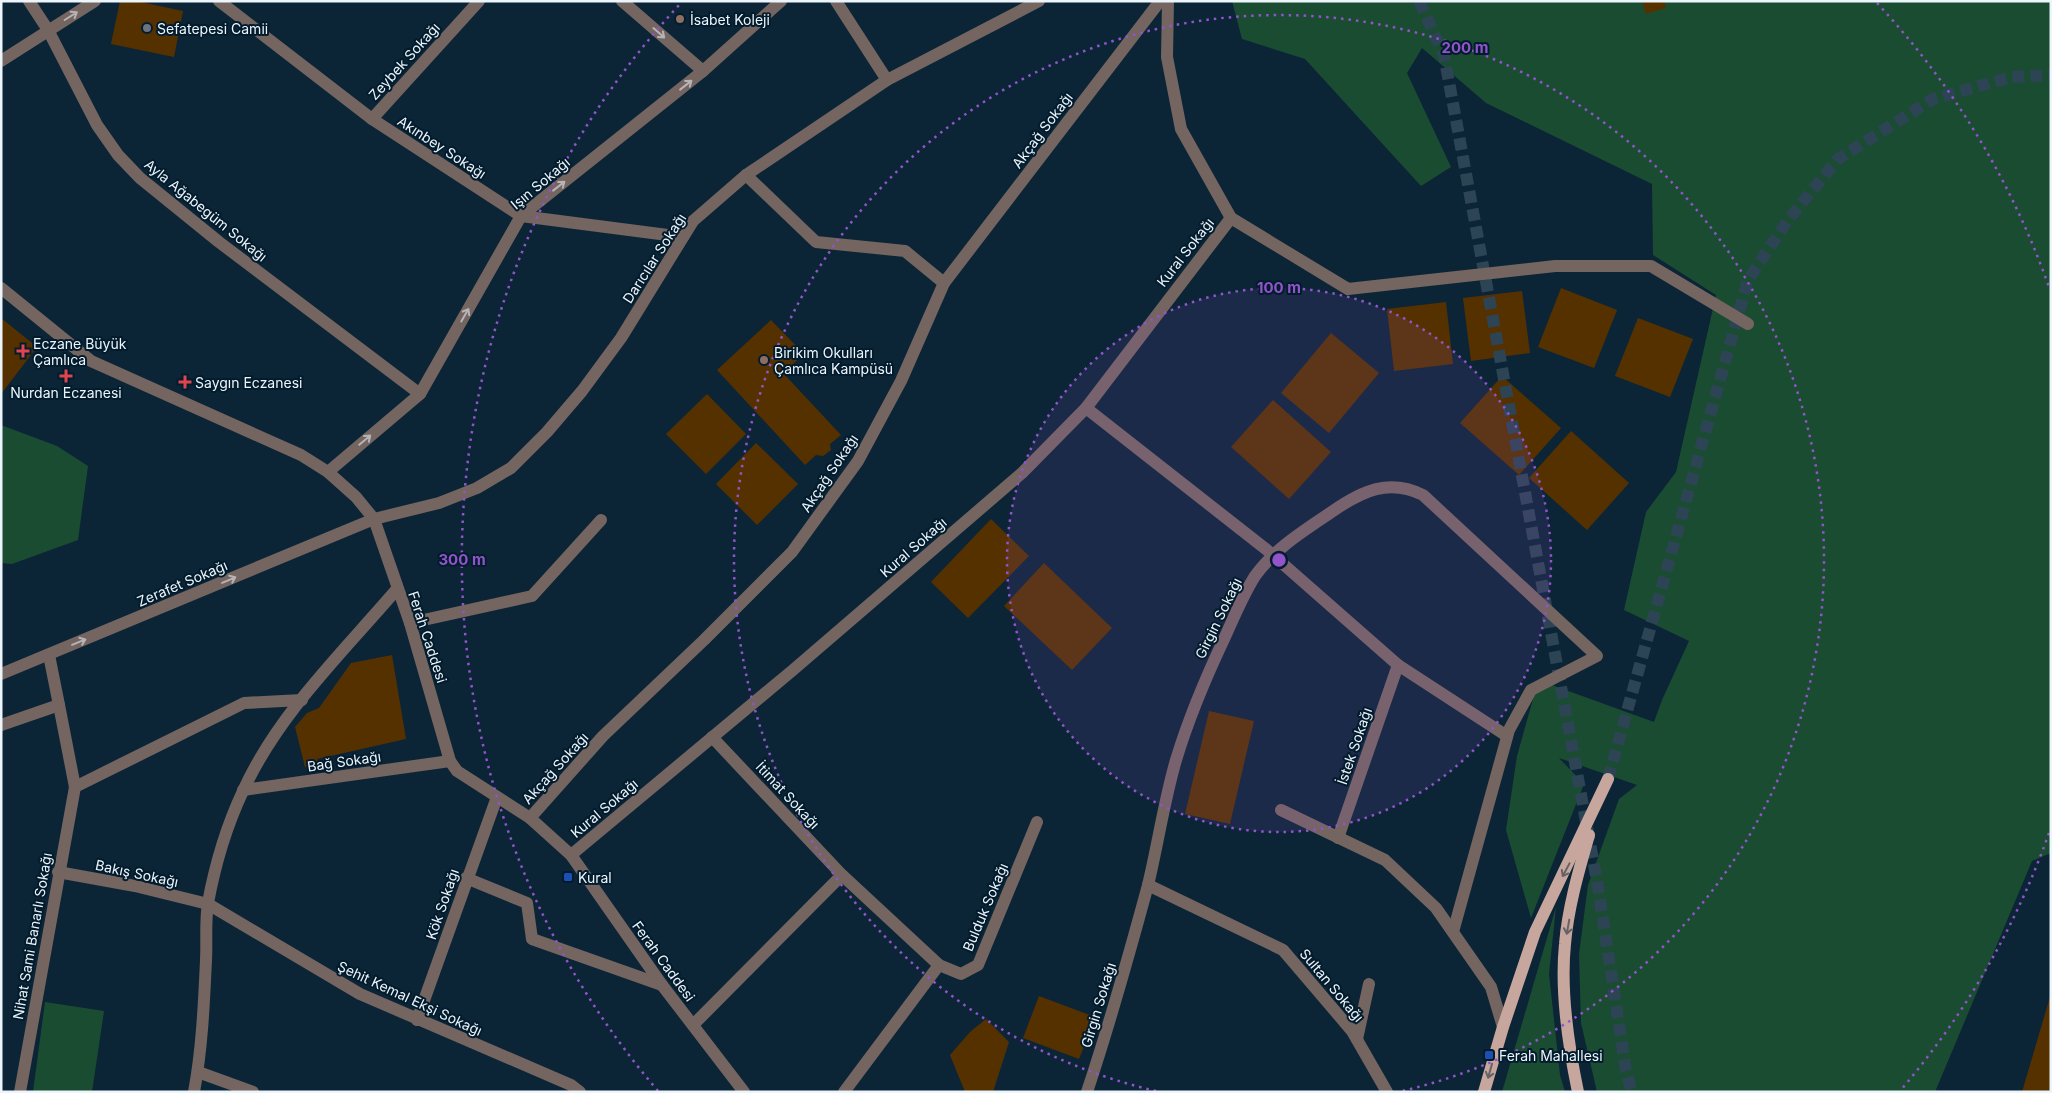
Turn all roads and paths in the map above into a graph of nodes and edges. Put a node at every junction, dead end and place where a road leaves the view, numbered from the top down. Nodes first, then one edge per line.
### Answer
1 (29, 1) edge
2 (95, 1) edge
3 (220, 1) edge
4 (622, 1) edge
5 (781, 1) edge
6 (836, 1) edge
7 (1039, 1) edge
8 (1160, 1) edge
9 (1168, 1) edge
10 (470, 4) edge
11 (48, 30) junction
12 (1, 62) edge
13 (703, 72) junction
14 (887, 80) junction
15 (372, 119) junction
16 (746, 175) junction
17 (521, 216) junction
18 (1231, 218) junction
19 (682, 237) junction
20 (944, 283) junction
21 (1, 288) edge
22 (1748, 324) dead end
23 (420, 394) junction
24 (1086, 408) junction
25 (328, 472) junction
26 (374, 519) junction
27 (601, 520) dead end
28 (1273, 555) junction
29 (397, 589) junction
30 (410, 623) junction
31 (49, 655) junction
32 (1398, 665) junction
33 (1, 674) edge
34 (302, 700) junction
35 (59, 705) junction
36 (1, 724) edge
37 (1508, 736) junction
38 (712, 737) junction
39 (450, 761) junction
40 (75, 787) junction
41 (243, 790) junction
42 (497, 798) junction
43 (1281, 810) dead end
44 (530, 818) junction
45 (1037, 822) dead end
46 (1338, 838) junction
47 (571, 856) junction
48 (58, 872) junction
49 (842, 875) junction
50 (466, 878) junction
51 (1148, 885) junction
52 (208, 904) junction
53 (1453, 932) junction
54 (939, 965) junction
55 (1369, 984) dead end
56 (662, 985) junction
57 (417, 1020) junction
58 (693, 1025) junction
59 (1502, 1027) junction
60 (1357, 1038) junction
61 (198, 1072) junction
62 (573, 1090) edge
63 (20, 1092) edge
64 (194, 1092) edge
65 (253, 1092) edge
66 (744, 1092) edge
67 (844, 1092) edge
68 (1087, 1092) edge
69 (1387, 1092) edge
70 (1484, 1092) edge
71 (1578, 1092) edge

1 - 11 street, Ayla Ağabegüm Sokağı
11 -> 2 street
3 - 15 street, Akınbey Sokağı
4 -> 13 street
5 - 13 street, Işın Sokağı
6 - 14 street
7 - 14 street, Darıcılar Sokağı
8 - 20 street, Akçağ Sokağı
9 - 18 street
10 - 15 street, Zeybek Sokağı
11 - 12 street
11 - 23 street, Ayla Ağabegüm Sokağı
17 -> 13 street, Işın Sokağı
14 - 16 street, Darıcılar Sokağı
15 - 17 street, Akınbey Sokağı
16 - 19 street, Darıcılar Sokağı
16 - 20 street
17 - 19 street, Akınbey Sokağı
23 -> 17 street, Işın Sokağı
18 - 22 street
18 - 24 street, Kural Sokağı
19 - 26 street, Darıcılar Sokağı
20 - 44 street, Akçağ Sokağı
21 - 25 street, Ferah Caddesi
25 -> 23 street, Işın Sokağı
24 - 28 street
24 - 38 street, Kural Sokağı
25 - 26 street, Ferah Caddesi
26 - 29 street, Ferah Caddesi
31 -> 26 street, Zerafet Sokağı
27 - 30 street
28 - 32 street
28 - 37 street, Girgin Sokağı
28 - 51 street, Girgin Sokağı
29 - 30 street, Ferah Caddesi
29 - 34 street
30 - 39 street, Ferah Caddesi
31 - 33 street, Zerafet Sokağı
31 - 35 street, Nihat Sami Banarlı Sokağı
32 - 37 street
32 - 46 street, İstek Sokağı
34 - 40 street
34 - 41 street
35 - 36 street
35 - 40 street, Nihat Sami Banarlı Sokağı
37 - 53 street
38 - 47 street, Kural Sokağı
38 - 49 street, İtimat Sokağı
39 - 41 street, Bağ Sokağı
39 - 42 street, Ferah Caddesi
40 - 48 street, Nihat Sami Banarlı Sokağı
41 - 52 street
42 - 44 street, Ferah Caddesi
42 - 50 street, Kök Sokağı
43 - 46 street
44 - 47 street, Ferah Caddesi
45 - 54 street, Bulduk Sokağı
46 - 53 street
47 - 56 street, Ferah Caddesi
48 - 52 street, Bakış Sokağı
48 - 63 street, Nihat Sami Banarlı Sokağı
49 - 54 street, İtimat Sokağı
49 - 58 street
50 - 56 street
50 - 57 street, Kök Sokağı
51 - 60 street, Sultan Sokağı
51 - 68 street, Girgin Sokağı
52 - 57 street, Şehit Kemal Ekşi Sokağı
52 - 61 street
53 - 59 street
54 - 67 street
55 - 60 street
56 - 58 street, Ferah Caddesi
57 - 62 street, Şehit Kemal Ekşi Sokağı
58 - 66 street, Ferah Caddesi
59 -> 70 main road
59 - 71 main road
60 - 69 street, Sultan Sokağı
61 - 64 street
61 - 65 street

